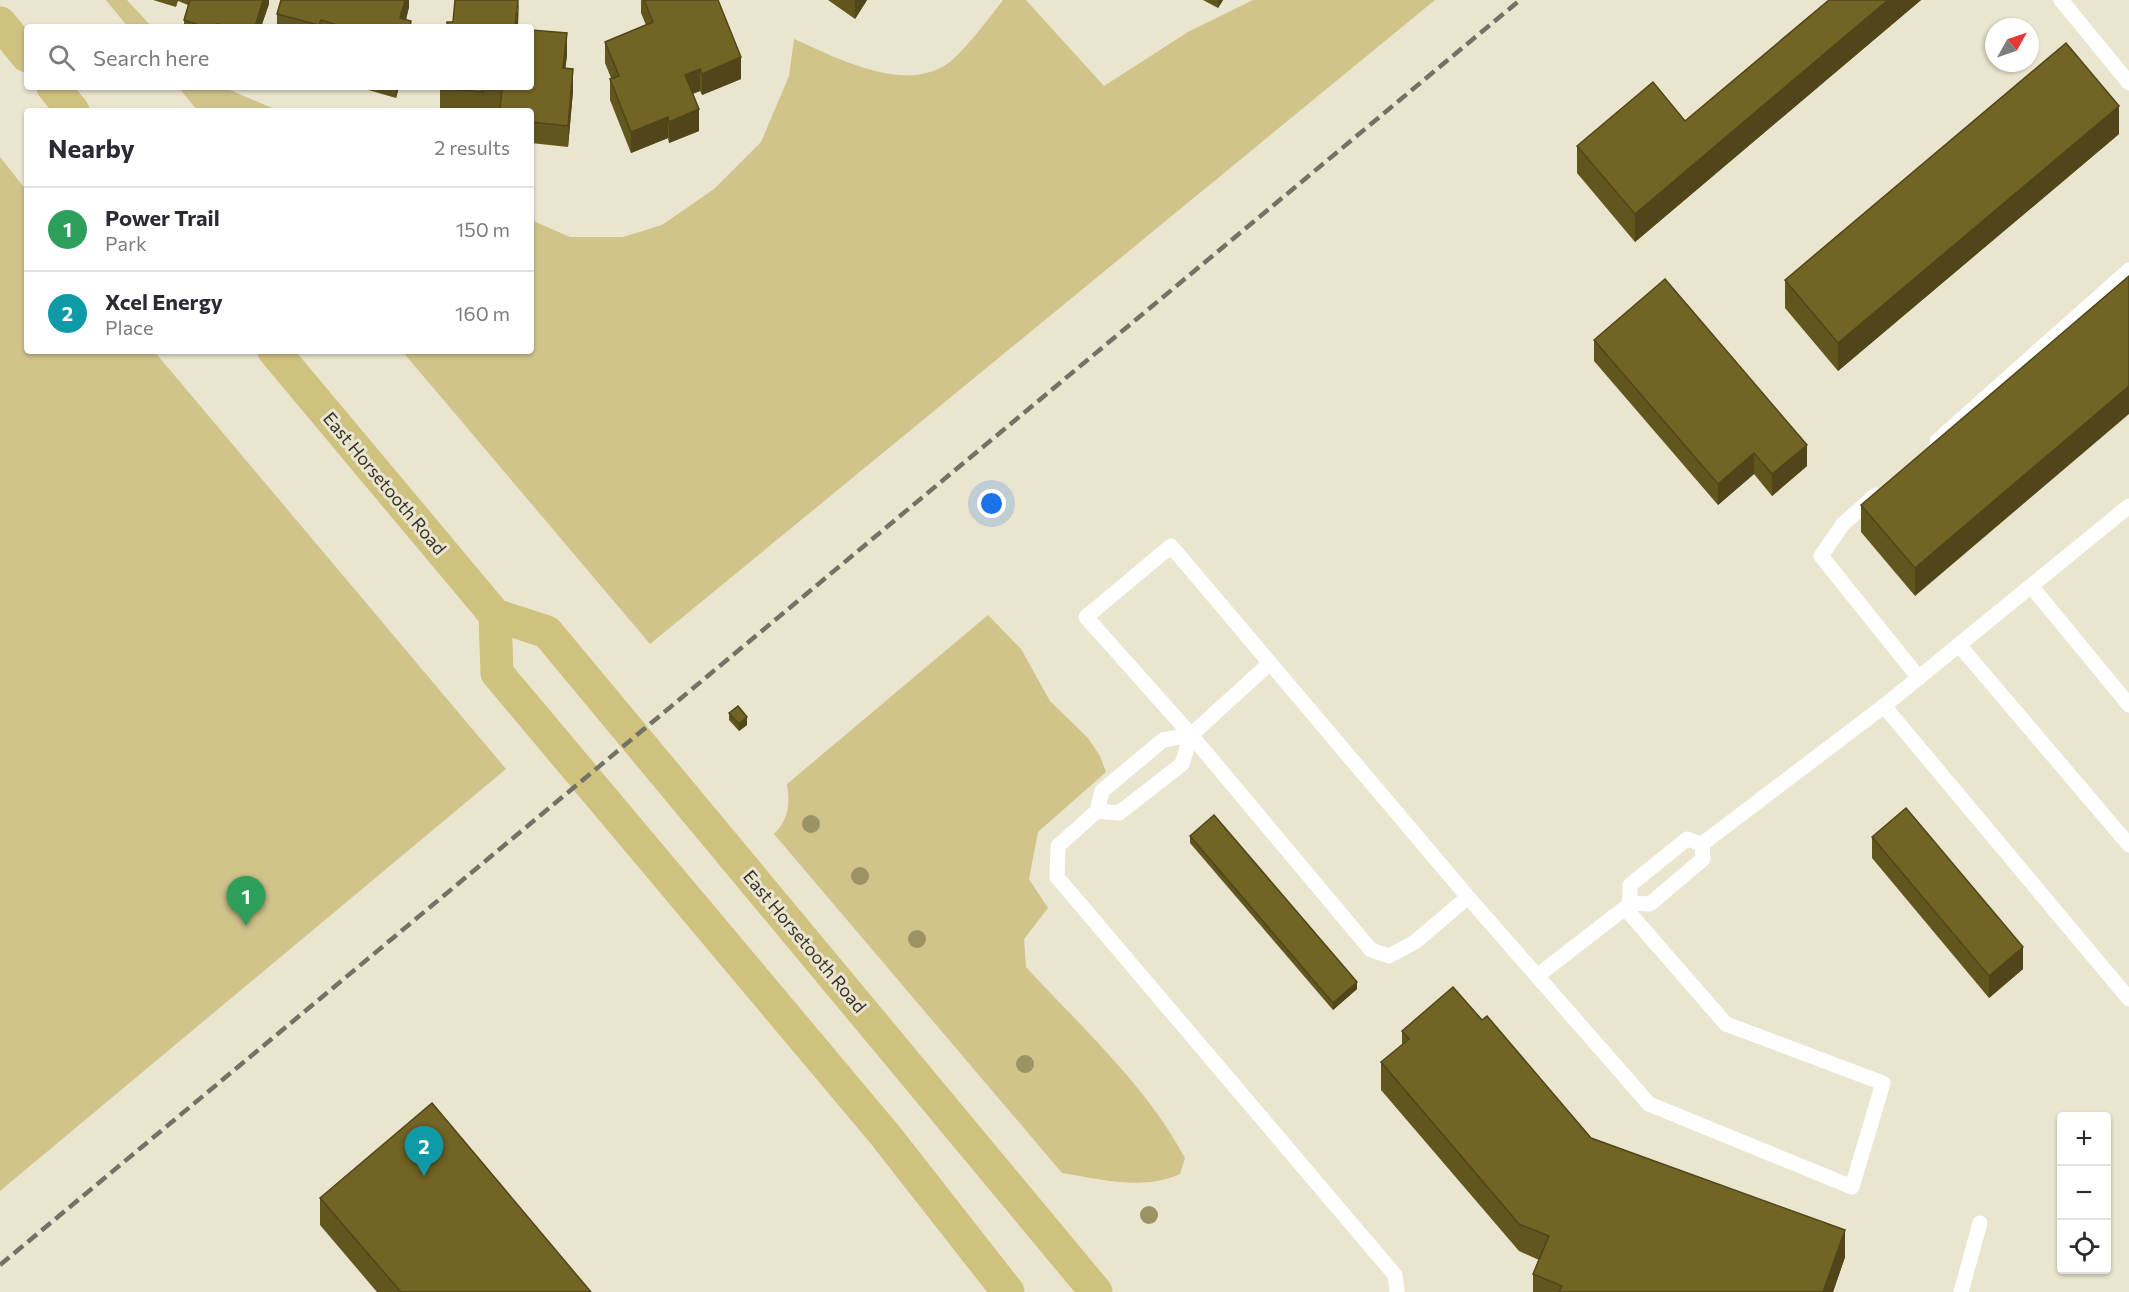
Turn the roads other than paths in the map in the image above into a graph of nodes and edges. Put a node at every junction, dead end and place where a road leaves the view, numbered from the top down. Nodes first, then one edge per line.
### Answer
1 (2061, 0) edge
2 (0, 23) edge
3 (24, 52) edge
4 (2129, 83) edge
5 (56, 90) edge
6 (70, 108) edge
7 (2129, 270) edge
8 (277, 354) edge
9 (1923, 453) edge
10 (1888, 485) edge
11 (2129, 506) edge
12 (2031, 586) junction
13 (495, 615) junction
14 (1959, 645) junction
15 (1270, 663) junction
16 (1919, 678) junction
17 (2129, 705) edge
18 (1884, 706) junction
19 (1191, 735) junction
20 (1097, 811) junction
21 (1702, 844) junction
22 (2129, 845) edge
23 (1468, 897) junction
24 (1627, 906) junction
25 (1537, 976) junction
26 (2129, 999) edge
27 (1980, 1223) dead end
28 (1008, 1292) edge
29 (1096, 1292) edge
30 (1396, 1292) edge
31 (1960, 1292) edge

1 - 4 lane
2 - 3 main road
5 - 6 main road
7 - 9 lane
8 - 13 main road, East Horsetooth Road
10 - 16 lane
11 - 12 lane
12 - 14 lane
12 - 17 lane
13 - 28 main road
13 - 29 main road, East Horsetooth Road
14 - 16 lane
14 - 22 lane
15 - 19 lane
15 - 19 lane
15 - 23 lane
16 - 18 lane
18 - 21 lane
18 - 26 lane
19 - 20 lane
19 - 20 lane
19 - 23 lane
20 - 30 lane
21 - 24 lane
21 - 24 lane
23 - 25 lane
24 - 25 lane
24 - 25 lane
27 - 31 lane

